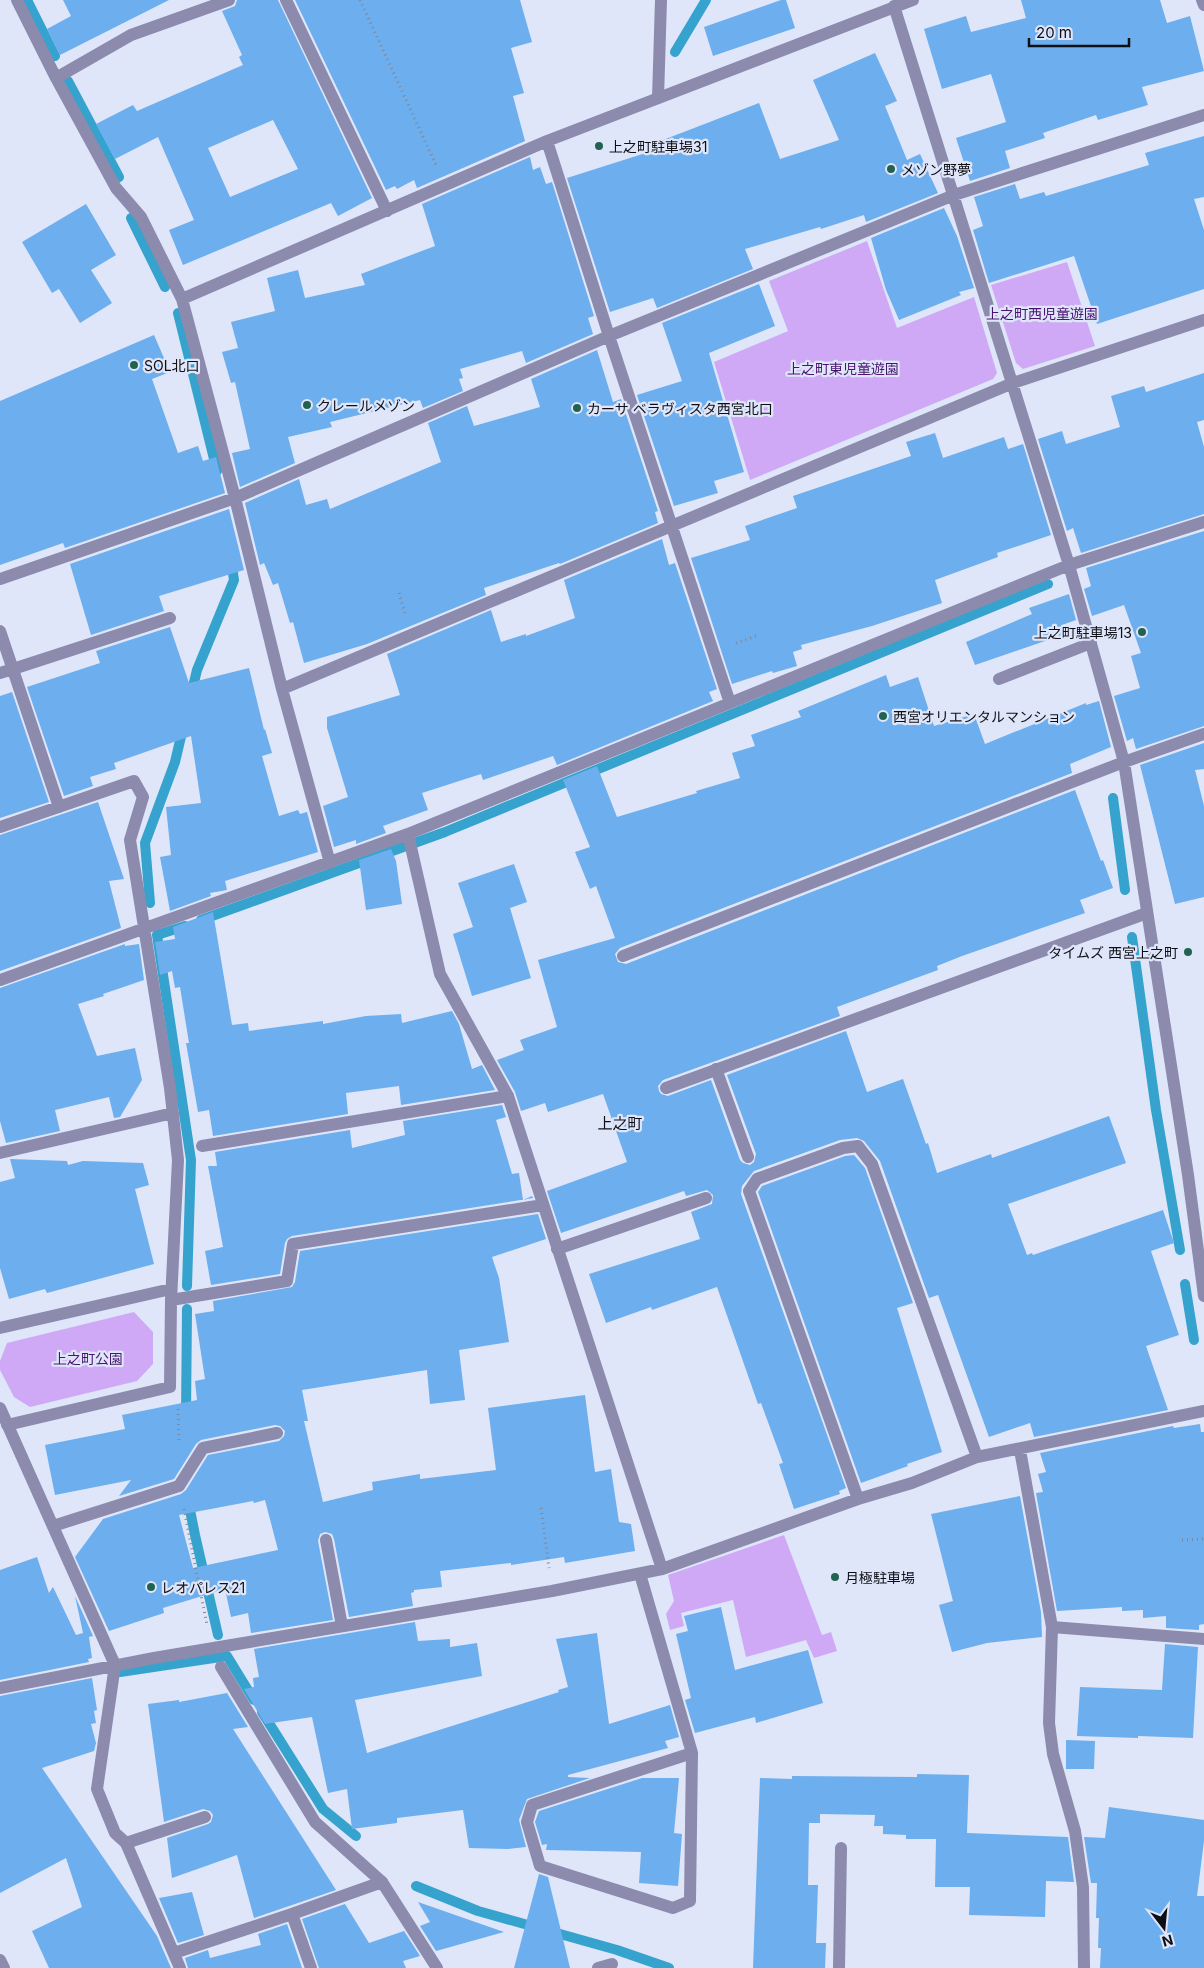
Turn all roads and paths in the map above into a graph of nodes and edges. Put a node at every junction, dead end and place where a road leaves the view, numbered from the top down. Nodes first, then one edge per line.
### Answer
1 (17, 0) edge
2 (229, 0) edge
3 (286, 0) edge
4 (360, 0) edge
5 (661, 0) edge
6 (913, 0) edge
7 (1202, 0) edge
8 (1204, 5) edge
9 (894, 6) junction
10 (56, 78) junction
11 (658, 98) junction
12 (1204, 116) edge
13 (547, 141) junction
14 (445, 185) junction
15 (954, 195) junction
16 (387, 211) junction
17 (182, 299) junction
18 (1204, 320) edge
19 (609, 336) junction
20 (1013, 384) junction
21 (235, 498) junction
22 (1204, 522) edge
23 (671, 526) junction
24 (1069, 566) junction
25 (0, 579) edge
26 (170, 618) dead end
27 (0, 631) edge
28 (1091, 642) junction
29 (13, 669) junction
30 (0, 673) edge
31 (999, 678) dead end
32 (282, 689) junction
33 (730, 704) junction
34 (1204, 734) edge
35 (1124, 762) junction
36 (59, 807) junction
37 (0, 827) edge
38 (410, 840) junction
39 (330, 863) junction
40 (1147, 912) junction
41 (144, 929) junction
42 (624, 956) dead end
43 (0, 980) edge
44 (716, 1069) junction
45 (666, 1088) dead end
46 (508, 1096) junction
47 (173, 1113) junction
48 (202, 1146) dead end
49 (0, 1153) edge
50 (748, 1157) dead end
51 (706, 1198) dead end
52 (543, 1205) junction
53 (557, 1249) junction
54 (171, 1295) junction
55 (1204, 1296) edge
56 (0, 1328) edge
57 (170, 1387) junction
58 (0, 1408) edge
59 (1204, 1411) edge
60 (7, 1425) junction
61 (277, 1434) dead end
62 (1020, 1450) junction
63 (977, 1457) junction
64 (179, 1486) junction
65 (858, 1500) junction
66 (540, 1508) dead end
67 (54, 1526) junction
68 (1204, 1539) edge
69 (326, 1540) dead end
70 (1182, 1540) dead end
71 (662, 1569) junction
72 (640, 1574) junction
73 (552, 1590) junction
74 (342, 1626) junction
75 (1052, 1627) junction
76 (1204, 1639) edge
77 (212, 1648) junction
78 (115, 1665) junction
79 (221, 1667) dead end
80 (0, 1688) edge
81 (692, 1753) junction
82 (206, 1817) dead end
83 (126, 1843) junction
84 (841, 1848) dead end
85 (382, 1882) junction
86 (292, 1914) junction
87 (174, 1953) junction
88 (0, 1960) edge
89 (612, 1964) dead end
90 (4, 1968) edge
91 (180, 1968) edge
92 (311, 1968) edge
93 (437, 1968) edge
94 (598, 1968) edge
95 (839, 1968) edge
96 (1084, 1968) edge

1 - 10 street
2 - 10 street
3 - 16 street
4 - 14 path
5 - 11 street
6 - 9 street
7 - 8 street
9 - 11 street
9 - 15 street
10 - 17 street
11 - 13 street
12 - 15 street
13 - 14 street
13 - 19 street
14 - 16 street
15 - 19 street
15 - 20 street
16 - 17 street
17 - 21 street
18 - 20 street
19 - 21 street
19 - 23 street
20 - 23 street
20 - 24 street
21 - 25 street
21 - 32 street
22 - 24 street
23 - 32 street
23 - 33 street
24 - 28 street
24 - 33 street
26 - 29 street
27 - 29 street
28 - 31 street
28 - 35 street
29 - 30 street
29 - 36 street
32 - 39 street
33 - 38 street
34 - 35 street
35 - 40 street
35 - 42 street
36 - 37 street
36 - 41 street
38 - 39 street
38 - 46 street
39 - 41 street
40 - 44 street
40 - 55 street
41 - 43 street
41 - 47 street
44 - 45 street
44 - 50 street
46 - 48 street
46 - 52 street
47 - 49 street
47 - 54 street
51 - 53 street
52 - 53 street
52 - 54 street
53 - 71 street
54 - 56 street
54 - 57 street
57 - 60 street
57 - 64 path
58 - 60 street
59 - 62 street
60 - 67 street
61 - 64 street
62 - 63 street
62 - 75 street
63 - 65 street
63 - 65 street
64 - 67 street
64 - 77 path
65 - 71 street
66 - 73 path
67 - 78 street
68 - 70 path
69 - 74 street
71 - 72 street
72 - 73 street
72 - 81 street
73 - 74 street
74 - 77 street
75 - 76 street
75 - 96 street
77 - 78 street
78 - 80 street
78 - 83 street
79 - 85 street
81 - 81 street
82 - 83 street
83 - 87 street
84 - 95 street
85 - 86 street
85 - 93 street
86 - 87 street
86 - 92 street
87 - 91 street
88 - 90 street
89 - 94 street

